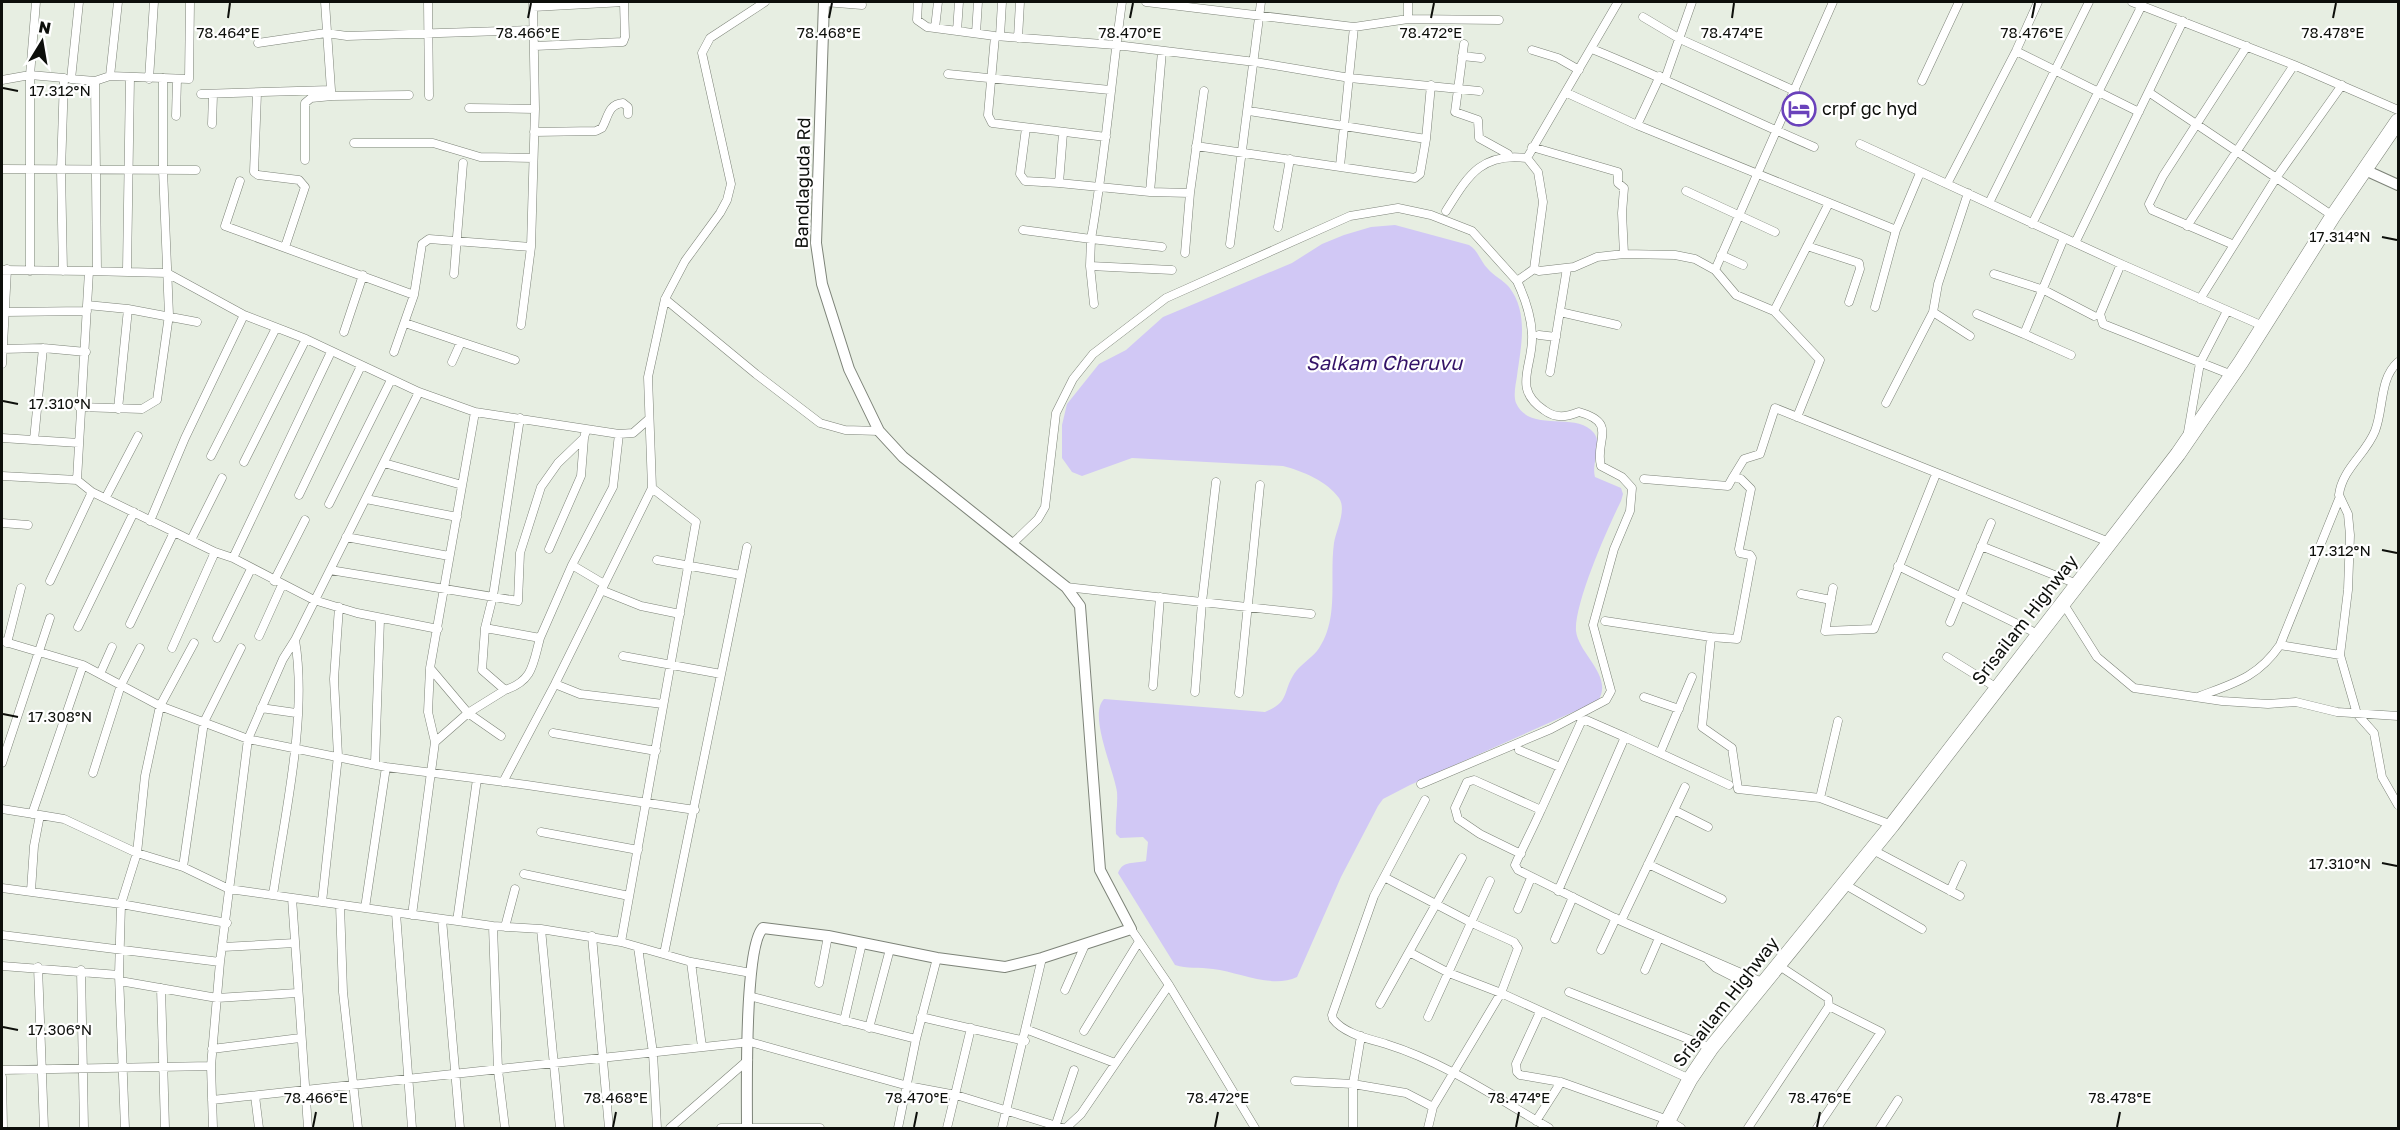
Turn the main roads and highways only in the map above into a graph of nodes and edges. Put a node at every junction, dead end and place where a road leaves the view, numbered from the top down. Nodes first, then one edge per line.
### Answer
1 (2398, 121) edge
2 (1671, 1126) edge

1 - 2 highway, Srisailam Highway

